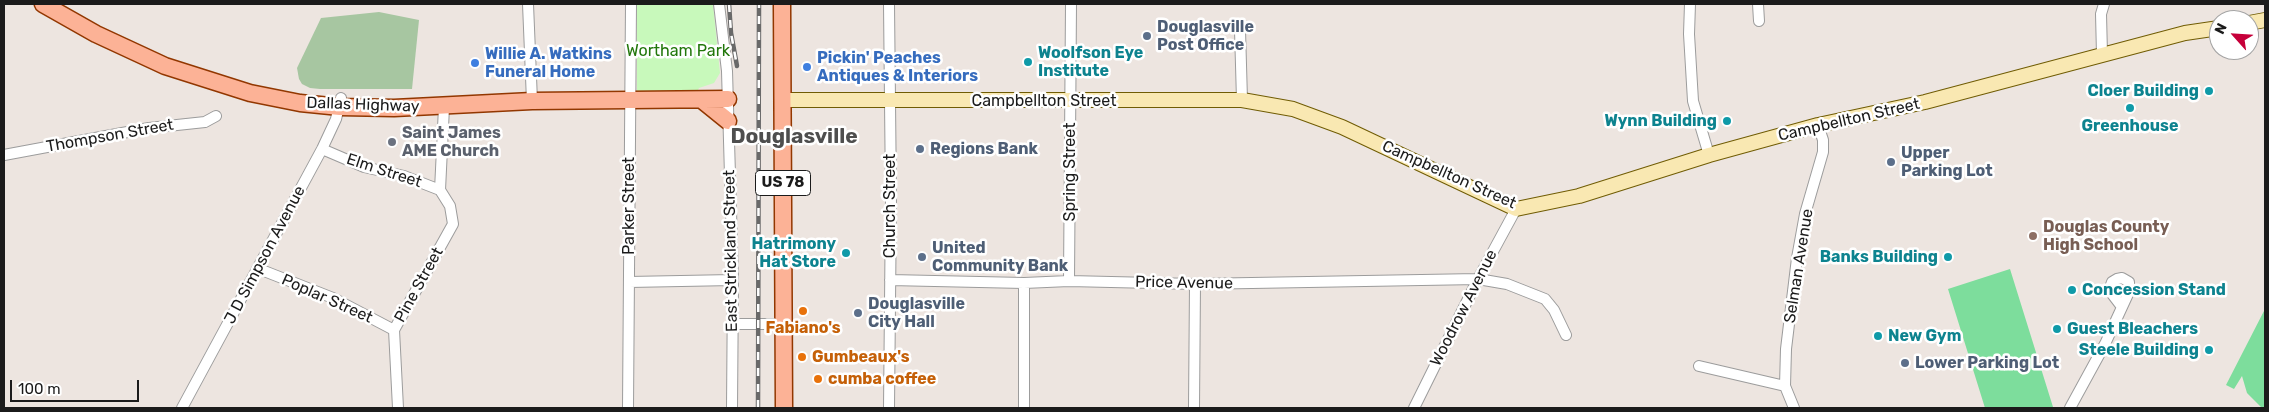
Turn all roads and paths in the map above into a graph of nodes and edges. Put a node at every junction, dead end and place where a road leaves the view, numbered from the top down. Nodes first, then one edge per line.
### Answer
1 (43, 4) edge
2 (528, 4) edge
3 (631, 4) edge
4 (719, 4) edge
5 (782, 4) edge
6 (889, 4) edge
7 (1071, 4) edge
8 (1690, 4) edge
9 (1758, 4) edge
10 (2104, 4) edge
11 (1759, 20) dead end
12 (2209, 29) edge
13 (1240, 30) dead end
14 (2102, 54) junction
15 (631, 100) junction
16 (702, 100) junction
17 (728, 100) junction
18 (782, 100) junction
19 (891, 100) junction
20 (1070, 100) junction
21 (1242, 100) junction
22 (507, 101) junction
23 (532, 101) junction
24 (340, 103) junction
25 (444, 107) junction
26 (216, 116) dead end
27 (728, 120) junction
28 (1818, 125) junction
29 (322, 149) junction
30 (4, 155) edge
31 (1709, 156) junction
32 (440, 190) junction
33 (1516, 209) junction
34 (453, 224) joint
35 (259, 269) junction
36 (1478, 279) junction
37 (733, 280) junction
38 (890, 280) junction
39 (1069, 281) junction
40 (629, 282) junction
41 (1024, 283) junction
42 (1195, 284) junction
43 (2122, 307) dead end
44 (733, 324) junction
45 (784, 324) junction
46 (394, 330) junction
47 (1566, 335) dead end
48 (1699, 366) dead end
49 (1785, 386) junction
50 (185, 407) edge
51 (398, 408) edge
52 (628, 408) edge
53 (732, 408) edge
54 (784, 408) edge
55 (889, 408) edge
56 (1024, 408) edge
57 (1194, 408) edge
58 (1414, 408) edge
59 (1794, 408) edge
60 (2070, 408) edge

1 - 24 main road, Dallas Highway
2 - 23 street
3 - 15 street, Parker Street
4 - 17 street, East Strickland Street
5 - 18 main road, US 78
6 - 19 street, Church Street
7 - 20 street, Spring Street
8 - 31 street
9 - 11 street
10 - 14 street
12 - 14 main road, Campbellton Street
13 - 21 street
14 - 28 main road, Campbellton Street
15 - 16 main road, Dallas Highway
15 - 23 main road, Dallas Highway
15 - 40 street, Parker Street
16 - 17 main road, Dallas Highway
16 - 27 main road
17 - 27 street, East Strickland Street
18 - 19 main road, Campbellton Street
18 - 45 main road, US 78
19 - 20 main road, Campbellton Street
19 - 38 street, Church Street
20 - 21 main road, Campbellton Street
20 - 39 street, Spring Street
21 - 33 main road, Campbellton Street
22 - 23 main road, Dallas Highway
22 - 24 main road, Dallas Highway
22 - 25 main road, Dallas Highway
24 - 25 main road, Dallas Highway
24 - 29 street, J D Simpson Avenue
25 - 32 street
26 - 30 street, Thompson Street
27 - 37 street, East Strickland Street
28 - 31 main road, Campbellton Street
28 - 49 street, Selman Avenue
29 - 32 street, Elm Street
29 - 35 street, J D Simpson Avenue
31 - 33 main road, Campbellton Street
32 - 34 street, Elm Street
33 - 36 street, Woodrow Avenue
34 - 46 street, Pine Street
35 - 46 street, Poplar Street
35 - 50 street, J D Simpson Avenue
36 - 42 street, Price Avenue
36 - 47 street, Price Avenue
36 - 58 street, Woodrow Avenue
37 - 40 street
37 - 44 street, East Strickland Street
38 - 41 street, Price Avenue
38 - 55 street, Church Street
39 - 41 street, Price Avenue
39 - 42 street, Price Avenue
40 - 52 street, Parker Street
41 - 56 street
42 - 57 street
43 - 60 street
44 - 45 street
44 - 53 street, East Strickland Street
45 - 54 main road, US 78
46 - 51 street, Pine Street
48 - 49 street
49 - 59 street, Selman Avenue

